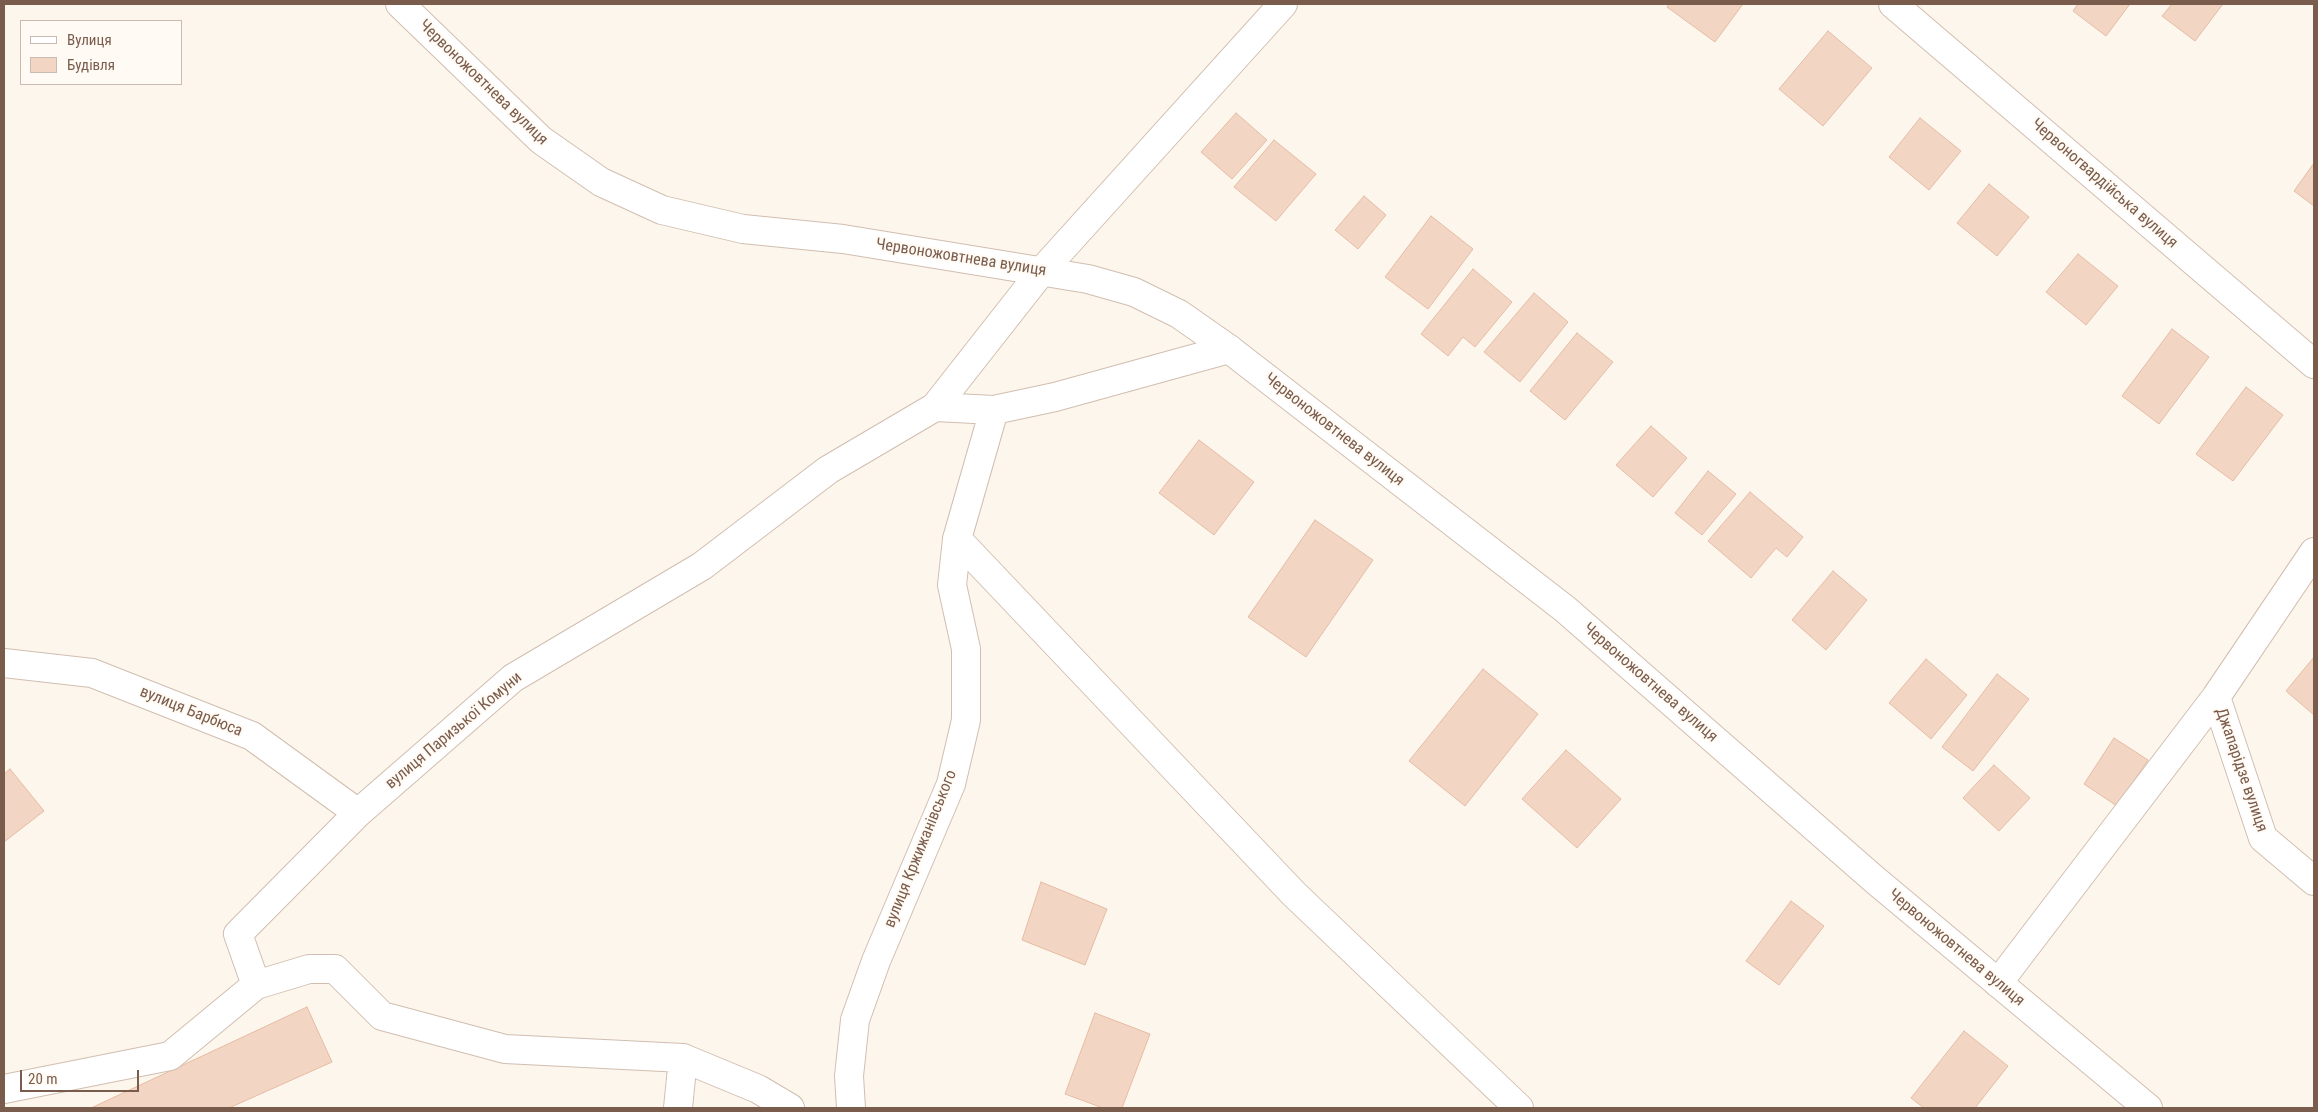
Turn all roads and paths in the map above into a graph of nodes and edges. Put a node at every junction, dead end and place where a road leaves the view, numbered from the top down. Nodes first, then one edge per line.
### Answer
1 (400, 4) edge
2 (1283, 4) edge
3 (1893, 4) edge
4 (1041, 272) junction
5 (1229, 349) junction
6 (2314, 364) edge
7 (935, 407) junction
8 (994, 410) junction
9 (958, 539) junction
10 (2314, 552) edge
11 (4, 663) edge
12 (2216, 697) junction
13 (358, 813) junction
14 (2314, 881) edge
15 (1998, 983) junction
16 (256, 985) junction
17 (683, 1058) junction
18 (4, 1089) edge
19 (678, 1108) edge
20 (790, 1108) edge
21 (851, 1108) edge
22 (1518, 1108) edge
23 (2148, 1108) edge

1 - 4 street, Червоножовтнева вулиця
2 - 4 street, вулиця Паризької Комуни
3 - 6 street, Червоногвардійська вулиця
4 - 5 street, Червоножовтнева вулиця
4 - 7 street, вулиця Паризької Комуни
5 - 8 street
5 - 15 street, Червоножовтнева вулиця
7 - 8 street
7 - 13 street, вулиця Паризької Комуни
8 - 9 street, вулиця Кржижанівського
9 - 21 street, вулиця Кржижанівського
9 - 22 street
10 - 12 street
11 - 13 street, вулиця Барбюса
12 - 14 street, Джапарідзе вулиця
12 - 15 street
13 - 16 street, вулиця Паризької Комуни
15 - 23 street, Червоножовтнева вулиця
16 - 17 street
16 - 18 street
17 - 19 street
17 - 20 street

